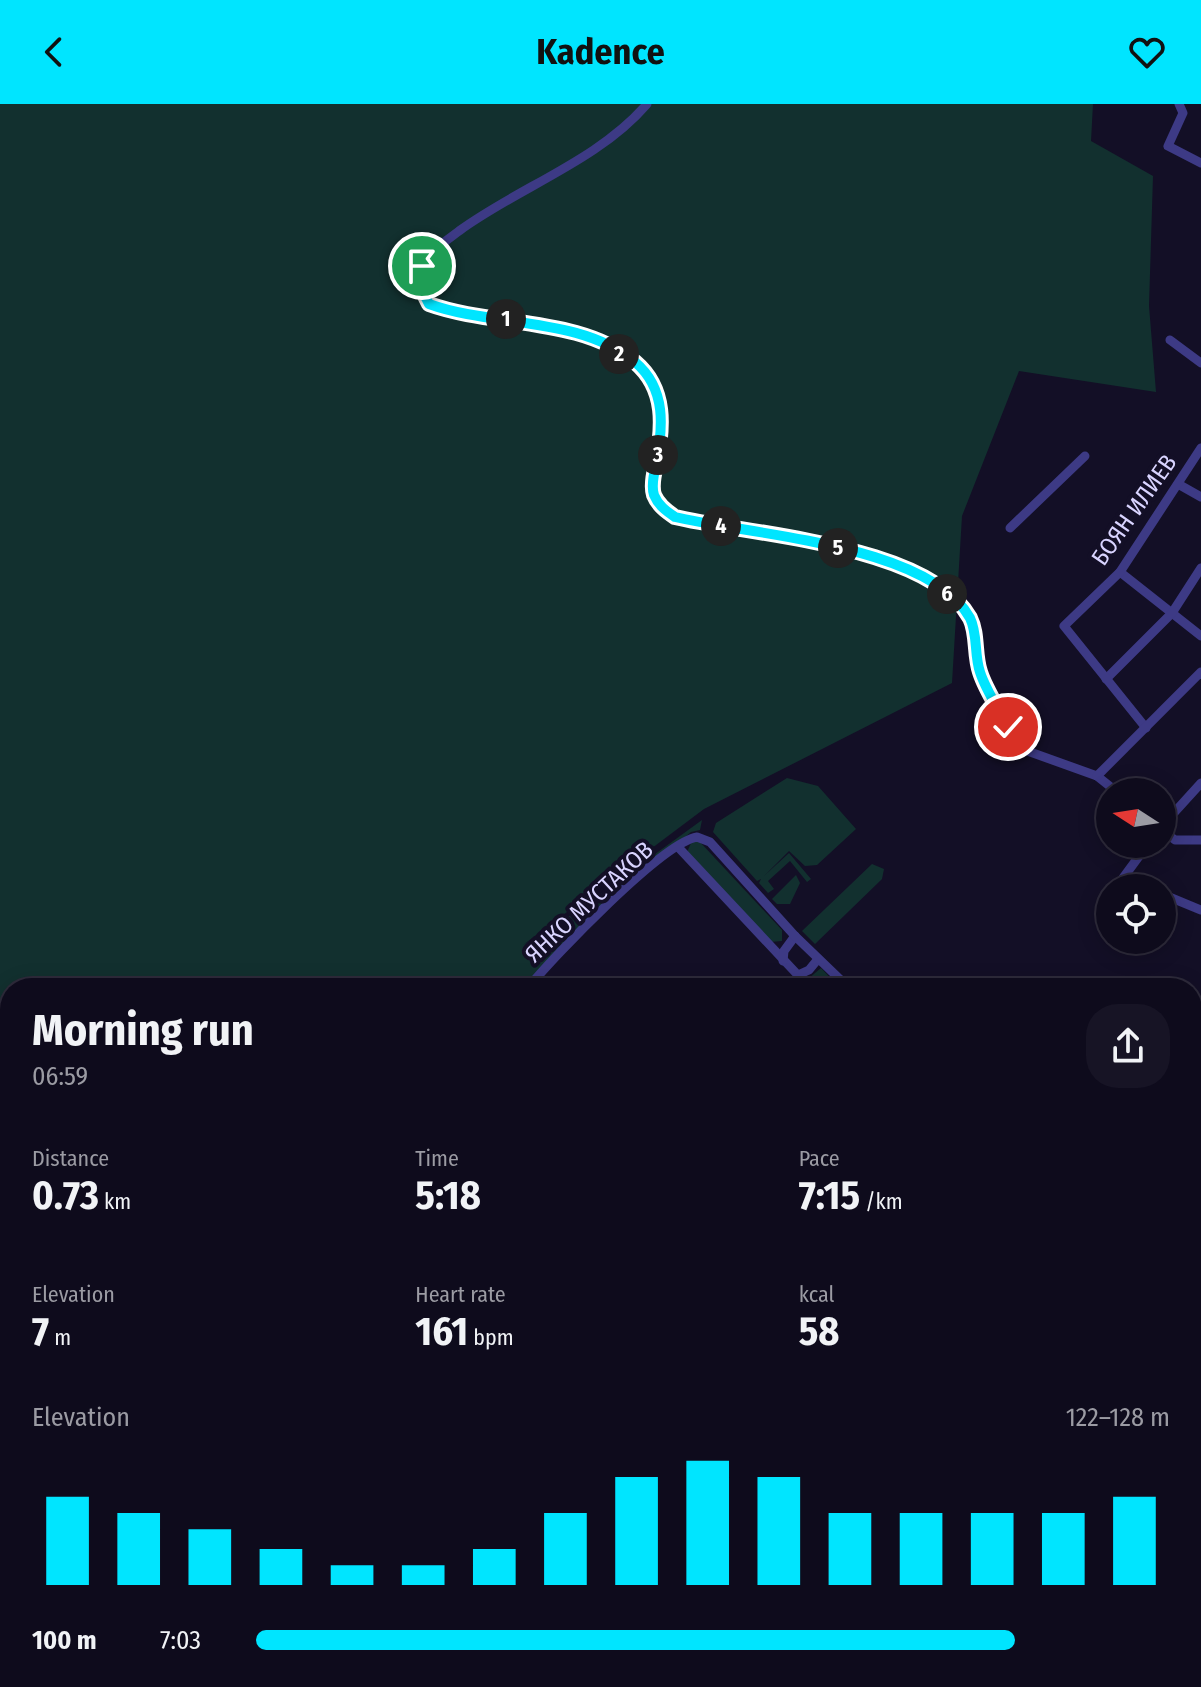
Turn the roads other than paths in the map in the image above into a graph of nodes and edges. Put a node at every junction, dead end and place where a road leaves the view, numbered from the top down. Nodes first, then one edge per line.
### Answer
1 (647, 104) edge
2 (1179, 104) edge
3 (1201, 163) edge
4 (1170, 340) dead end
5 (1201, 363) edge
6 (1201, 448) edge
7 (1085, 456) dead end
8 (1178, 484) junction
9 (1201, 497) edge
10 (1010, 528) dead end
11 (1201, 568) edge
12 (1120, 572) junction
13 (1172, 613) junction
14 (1201, 636) edge
15 (1201, 672) edge
16 (1106, 679) junction
17 (1146, 728) junction
18 (1097, 776) junction
19 (1100, 778) edge
20 (1201, 783) edge
21 (1176, 812) edge
22 (1176, 840) edge
23 (1201, 840) edge
24 (678, 847) junction
25 (1176, 900) edge
26 (1201, 910) edge
27 (795, 936) junction
28 (804, 945) junction
29 (786, 947) junction
30 (818, 959) junction
31 (783, 961) junction
32 (798, 975) junction
33 (538, 978) edge
34 (801, 978) edge
35 (838, 978) edge

1 - 18 street
2 - 3 street
4 - 5 street
6 - 8 street, БОЯН ИЛИЕВ
7 - 10 street
8 - 9 street
8 - 12 street, БОЯН ИЛИЕВ
11 - 13 street
12 - 13 street
12 - 16 street, БОЯН ИЛИЕВ
13 - 14 street
13 - 16 street
15 - 17 street
16 - 17 street
17 - 18 street
18 - 19 street
20 - 21 street
22 - 23 street
24 - 27 street
24 - 31 street
24 - 33 street, ЯНКО МУСТАКОВ
25 - 26 street
27 - 28 street
27 - 29 street
28 - 29 street
28 - 30 street
29 - 31 street
30 - 32 street
30 - 35 street
31 - 32 street
32 - 34 street

